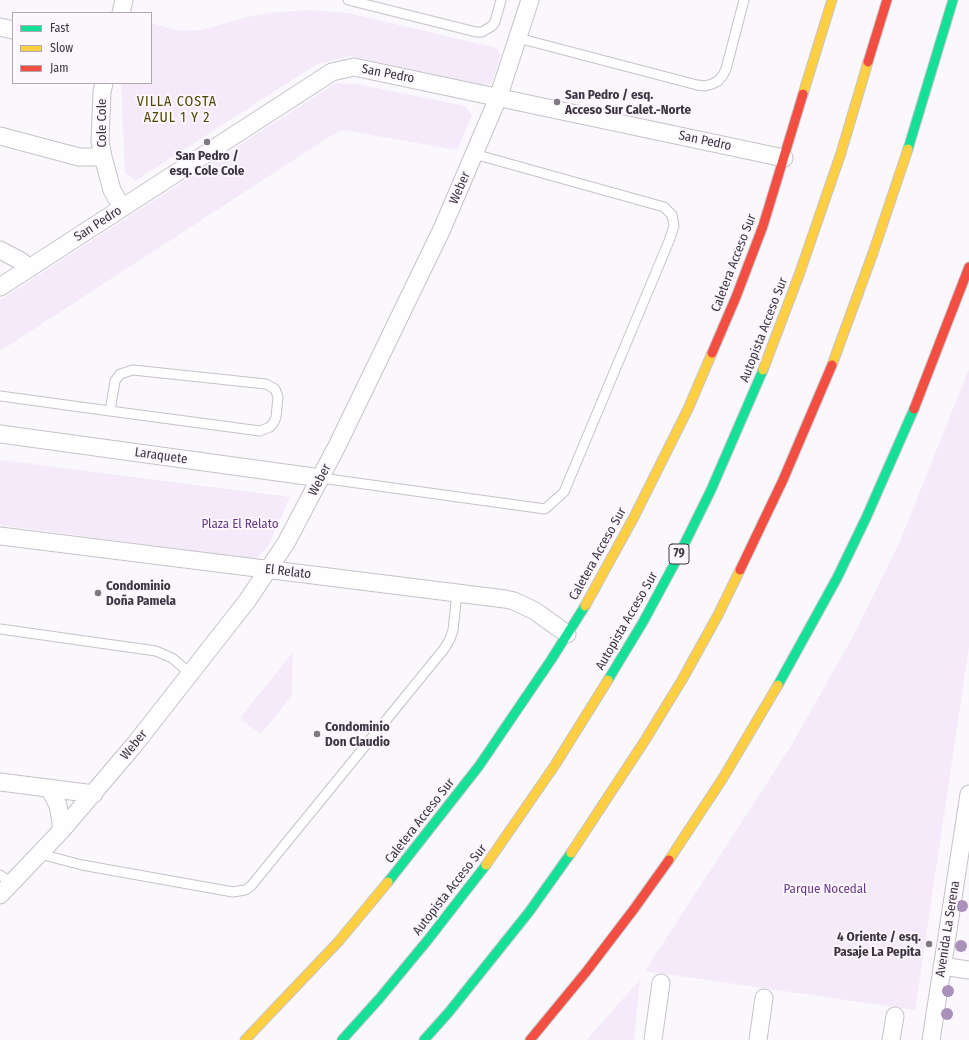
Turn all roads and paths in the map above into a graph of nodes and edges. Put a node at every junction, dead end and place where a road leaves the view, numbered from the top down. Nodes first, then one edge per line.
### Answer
1 (124, 0) edge
2 (348, 0) edge
3 (501, 0) edge
4 (530, 0) edge
5 (744, 0) edge
6 (832, 0) edge
7 (887, 0) edge
8 (952, 0) edge
9 (121, 12) edge
10 (0, 27) edge
11 (12, 30) edge
12 (518, 38) junction
13 (104, 84) edge
14 (498, 98) junction
15 (0, 136) edge
16 (474, 154) junction
17 (103, 157) junction
18 (784, 158) junction
19 (122, 208) junction
20 (0, 250) edge
21 (969, 267) edge
22 (30, 268) junction
23 (0, 287) edge
24 (0, 396) edge
25 (110, 411) junction
26 (0, 434) edge
27 (321, 478) junction
28 (0, 536) edge
29 (269, 570) junction
30 (456, 593) junction
31 (0, 629) edge
32 (567, 634) junction
33 (191, 674) junction
34 (0, 782) edge
35 (49, 788) junction
36 (94, 794) junction
37 (969, 794) edge
38 (61, 831) junction
39 (40, 854) junction
40 (6, 879) edge
41 (0, 894) edge
42 (942, 966) junction
43 (969, 970) edge
44 (661, 983) dead end
45 (764, 998) dead end
46 (895, 1016) dead end
47 (245, 1040) edge
48 (342, 1040) edge
49 (424, 1040) edge
50 (530, 1040) edge
51 (653, 1040) edge
52 (758, 1040) edge
53 (891, 1040) edge
54 (931, 1040) edge

1 - 9 street
2 - 3 lane
4 - 12 street, Weber
5 - 12 lane
6 - 18 main road, Caletera Acceso Sur
7 - 48 main road, Autopista Acceso Sur / 79
8 - 49 main road
10 - 11 street
12 - 14 street, Weber
13 - 17 street, Cole Cole
14 - 16 street, Weber
14 - 18 street, San Pedro
14 - 19 street, San Pedro
15 - 17 street
16 - 27 street, Weber
16 - 27 lane
17 - 19 street, Cole Cole
18 - 32 main road, Caletera Acceso Sur
19 - 22 street, San Pedro
20 - 22 street
21 - 50 main road
22 - 23 street, San Pedro
24 - 25 lane
25 - 25 lane
26 - 27 street, Laraquete
27 - 29 street, Weber
28 - 29 street, El Relato
29 - 30 street, El Relato
29 - 33 street, Weber
30 - 32 street, El Relato
30 - 39 lane
31 - 33 lane
32 - 47 main road, Caletera Acceso Sur
33 - 36 street, Weber
34 - 35 street
35 - 36 street
35 - 38 street
36 - 38 street, Weber
37 - 42 street, Avenida La Serena
38 - 39 street, Weber
39 - 40 street, Weber
40 - 41 street, Weber
42 - 43 street
42 - 54 street, Avenida La Serena
44 - 51 street
45 - 52 street
46 - 53 street

